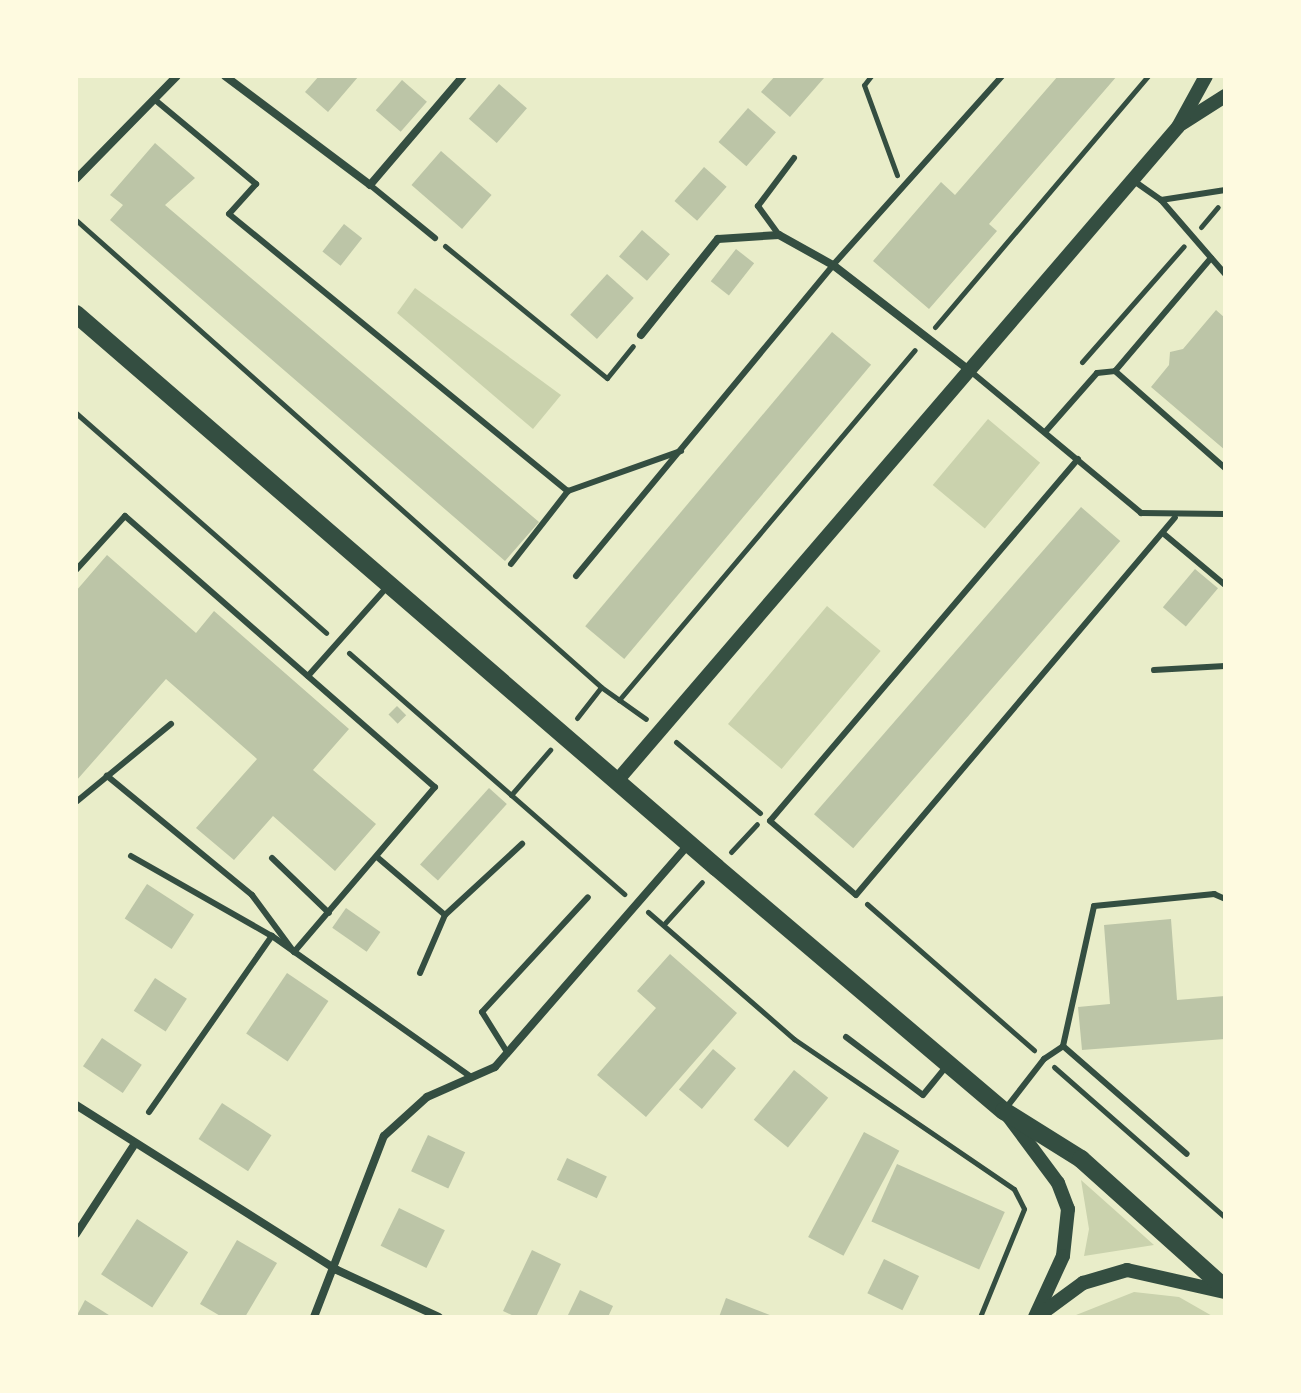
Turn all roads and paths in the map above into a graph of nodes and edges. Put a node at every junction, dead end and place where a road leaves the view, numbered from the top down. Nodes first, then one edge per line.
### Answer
1 (177, 76) edge
2 (225, 76) edge
3 (463, 76) edge
4 (871, 76) edge
5 (1002, 76) edge
6 (1148, 76) edge
7 (1206, 76) edge
8 (1225, 96) edge
9 (154, 99) junction
10 (1178, 127) junction
11 (794, 158) dead end
12 (76, 179) edge
13 (1132, 179) junction
14 (370, 185) junction
15 (1225, 190) edge
16 (902, 191) junction
17 (1225, 199) edge
18 (1161, 200) junction
19 (76, 220) edge
20 (779, 235) junction
21 (1192, 237) junction
22 (435, 238) joint
23 (1211, 258) junction
24 (833, 265) junction
25 (1225, 274) edge
26 (76, 314) edge
27 (641, 335) joint
28 (923, 340) junction
29 (969, 370) junction
30 (1115, 371) junction
31 (1072, 374) dead end
32 (76, 413) edge
33 (1046, 431) junction
34 (684, 450) junction
35 (1078, 459) junction
36 (1225, 468) edge
37 (568, 491) junction
38 (1225, 514) edge
39 (1175, 518) junction
40 (1164, 534) junction
41 (511, 564) dead end
42 (76, 570) edge
43 (576, 576) dead end
44 (389, 585) junction
45 (1225, 585) edge
46 (337, 643) junction
47 (1225, 666) edge
48 (1154, 670) dead end
49 (308, 676) junction
50 (619, 700) junction
51 (171, 724) dead end
52 (660, 728) junction
53 (107, 776) junction
54 (616, 782) junction
55 (76, 802) edge
56 (764, 817) dead end
57 (522, 844) dead end
58 (688, 844) junction
59 (131, 856) dead end
60 (377, 857) junction
61 (272, 858) dead end
62 (588, 897) dead end
63 (1225, 899) edge
64 (636, 904) junction
65 (329, 913) junction
66 (445, 915) junction
67 (272, 936) junction
68 (294, 952) junction
69 (420, 973) dead end
70 (846, 1037) dead end
71 (1063, 1046) junction
72 (507, 1052) junction
73 (948, 1064) junction
74 (471, 1077) junction
75 (76, 1105) edge
76 (1004, 1111) junction
77 (149, 1112) dead end
78 (134, 1145) junction
79 (1187, 1154) dead end
80 (76, 1234) edge
81 (337, 1270) junction
82 (1225, 1290) edge
83 (314, 1317) edge
84 (439, 1317) edge
85 (980, 1317) edge
86 (1036, 1317) edge

1 - 9 street
2 - 14 street
3 - 14 street
4 - 16 path
5 - 16 lane
6 - 28 path
7 - 10 street
8 - 10 street
9 - 12 street
9 - 37 lane
10 - 13 street
11 - 20 lane
13 - 18 lane
13 - 29 street
14 - 22 lane
15 - 18 lane
16 - 24 lane
17 - 21 path
18 - 21 lane
19 - 50 path
20 - 24 street
20 - 27 street
21 - 23 lane
21 - 31 path
22 - 27 path
23 - 25 lane
23 - 30 lane
24 - 28 street
24 - 34 lane
26 - 44 main road
28 - 29 street
28 - 50 path
29 - 33 lane
29 - 52 street
30 - 33 lane
30 - 36 lane
32 - 46 path
33 - 35 lane
34 - 37 lane
34 - 43 lane
35 - 39 lane
35 - 40 lane
37 - 41 lane
38 - 39 lane
39 - 40 lane
40 - 45 lane
42 - 49 lane
44 - 46 lane
44 - 54 main road
46 - 49 lane
46 - 64 path
47 - 48 lane
49 - 60 lane
50 - 52 path
51 - 53 lane
52 - 54 street
52 - 56 path
53 - 55 lane
53 - 68 lane
54 - 58 main road
57 - 66 lane
58 - 64 street
58 - 73 main road
59 - 67 lane
60 - 65 lane
60 - 66 lane
61 - 65 lane
62 - 72 lane
63 - 71 lane
64 - 72 street
64 - 85 path
65 - 68 lane
66 - 69 lane
67 - 68 lane
67 - 77 lane
68 - 74 lane
70 - 73 lane
71 - 76 lane
71 - 79 lane
72 - 74 street
73 - 76 main road
74 - 81 street
75 - 78 street
76 - 82 main road
76 - 86 street
78 - 80 street
78 - 81 street
81 - 83 street
81 - 84 street
82 - 86 street

